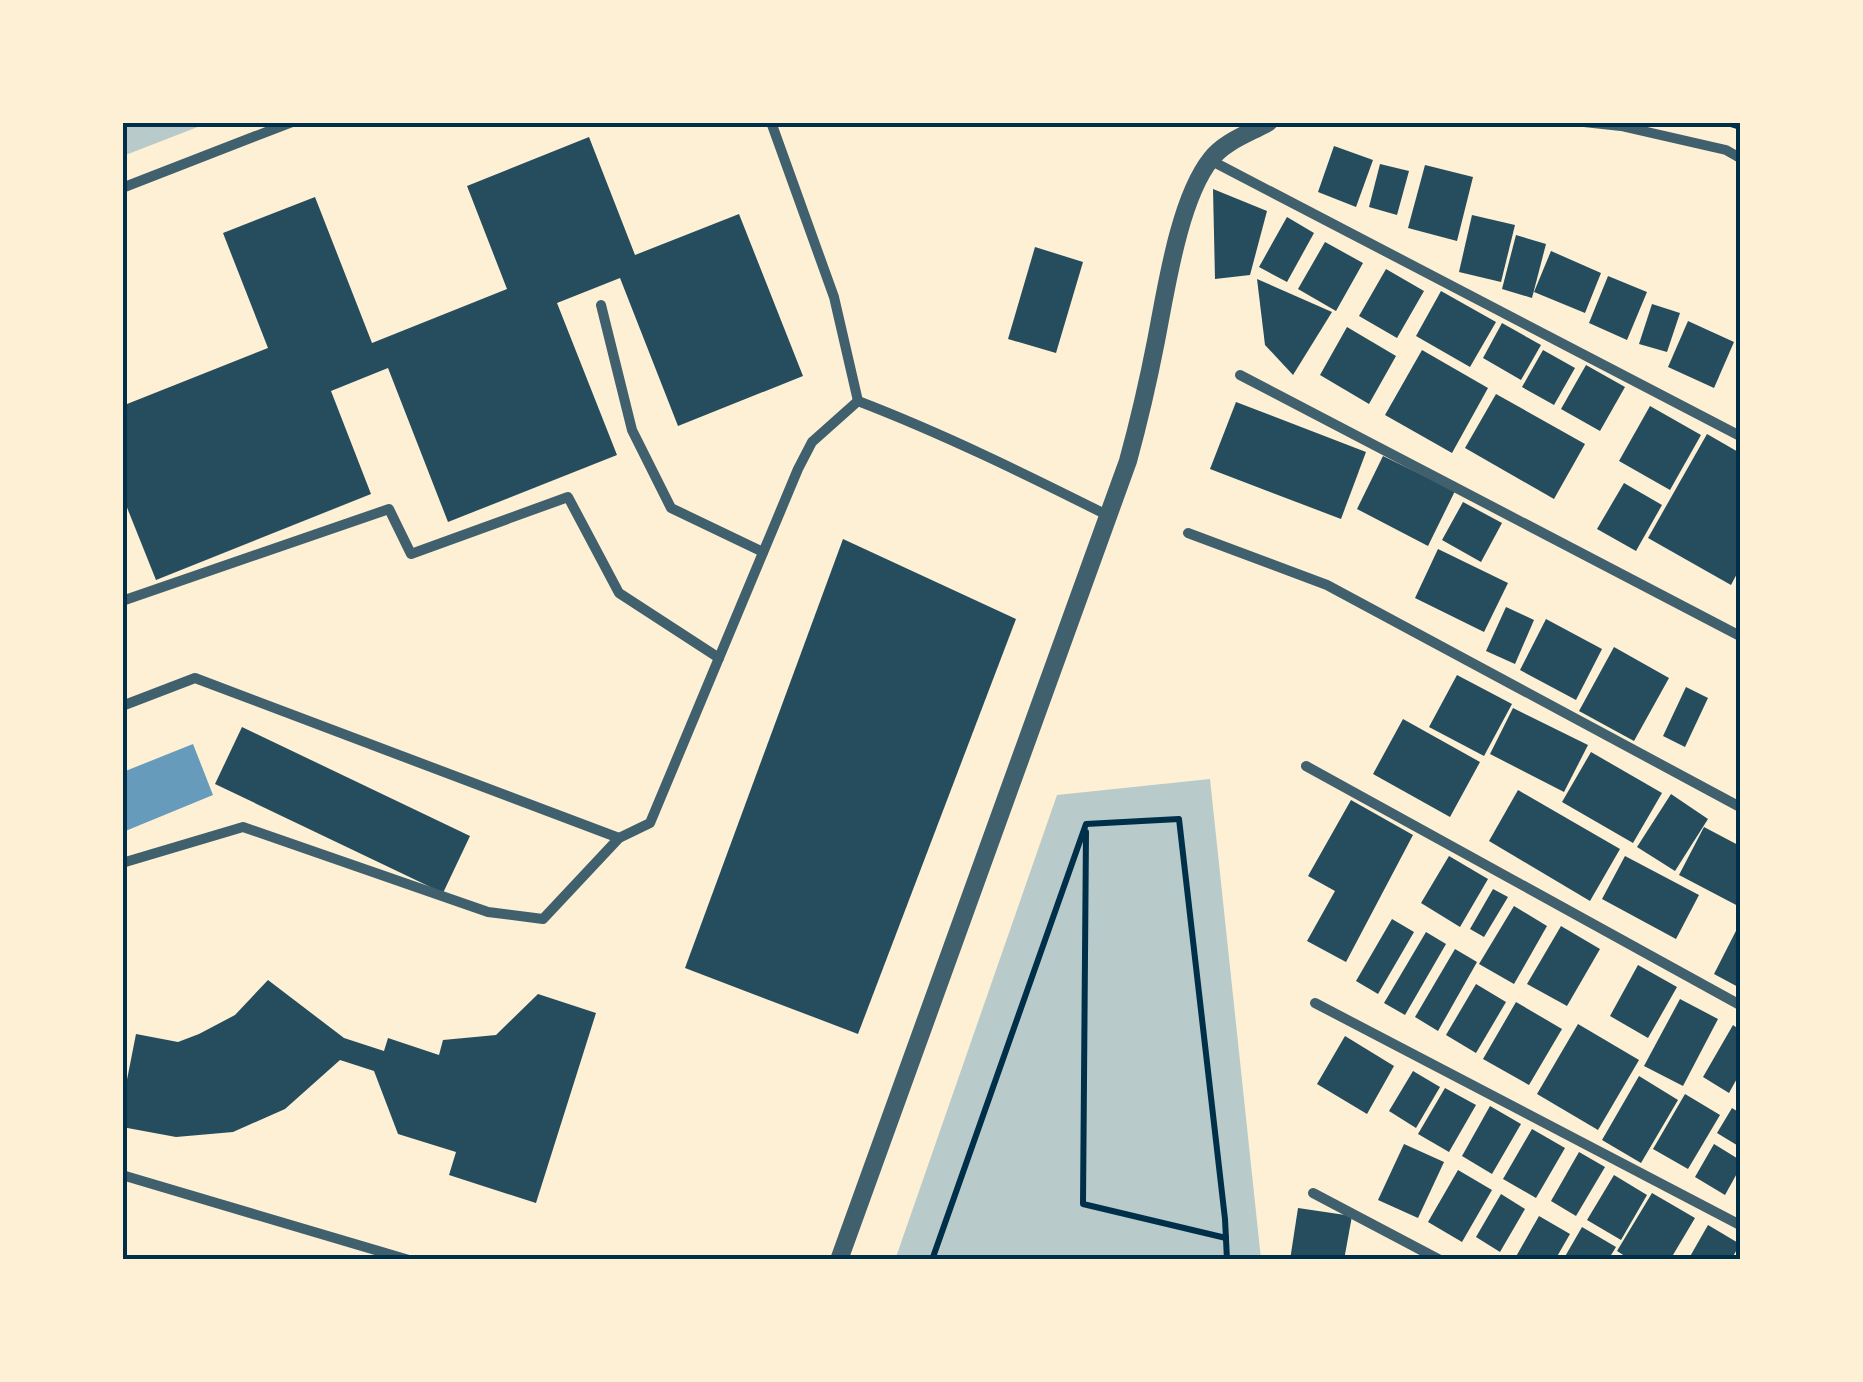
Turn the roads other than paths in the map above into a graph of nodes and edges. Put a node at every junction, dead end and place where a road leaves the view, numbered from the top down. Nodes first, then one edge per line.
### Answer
1 (292, 122) edge
2 (771, 122) edge
3 (1269, 122) edge
4 (1584, 122) edge
5 (1740, 158) edge
6 (1210, 160) junction
7 (122, 188) edge
8 (601, 305) dead end
9 (1240, 375) dead end
10 (858, 401) junction
11 (1740, 436) edge
12 (1108, 516) junction
13 (1188, 533) dead end
14 (763, 552) junction
15 (122, 601) edge
16 (1740, 636) edge
17 (719, 658) junction
18 (122, 706) edge
19 (1306, 766) dead end
20 (1740, 807) edge
21 (619, 838) junction
22 (122, 863) edge
23 (1315, 1003) dead end
24 (1740, 1005) edge
25 (122, 1175) edge
26 (1313, 1193) dead end
27 (1740, 1224) edge
28 (409, 1260) edge
29 (839, 1260) edge
30 (1440, 1260) edge

1 - 7 street
2 - 10 street
3 - 6 street
4 - 5 street
6 - 11 street
6 - 12 street
8 - 14 street
9 - 16 street
10 - 12 street
10 - 14 street
12 - 29 street
13 - 20 street
14 - 17 street
15 - 17 street
17 - 21 street
18 - 21 street
19 - 24 street
21 - 22 street
23 - 27 street
25 - 28 street
26 - 30 street

